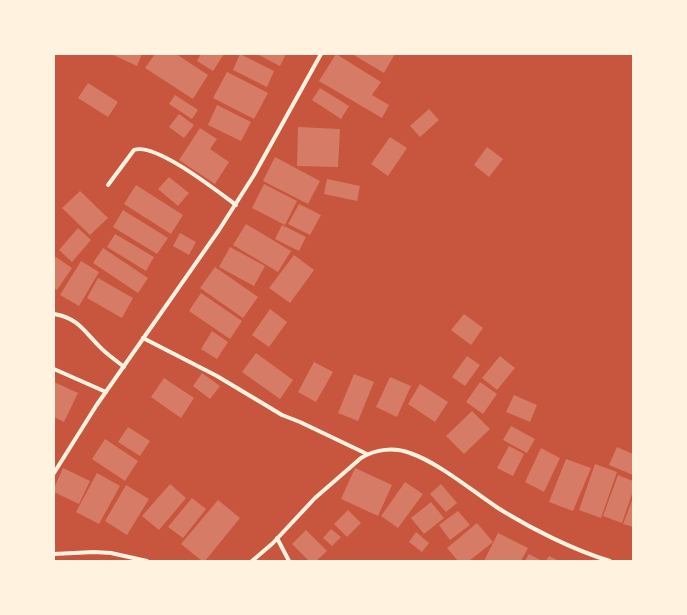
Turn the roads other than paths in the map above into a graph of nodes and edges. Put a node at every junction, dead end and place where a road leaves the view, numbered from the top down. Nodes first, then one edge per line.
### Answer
1 (320, 55) edge
2 (108, 185) dead end
3 (236, 205) junction
4 (54, 314) edge
5 (143, 338) junction
6 (124, 367) junction
7 (54, 369) edge
8 (106, 392) junction
9 (367, 454) junction
10 (54, 473) edge
11 (277, 538) junction
12 (54, 554) edge
13 (147, 561) edge
14 (252, 561) edge
15 (289, 561) edge
16 (610, 561) edge

1 - 3 street
2 - 3 street
3 - 5 street
4 - 6 street
5 - 6 street
5 - 9 street
6 - 8 street
7 - 8 street
8 - 10 street
9 - 11 street
9 - 16 street
11 - 14 street
11 - 15 street
12 - 13 street

